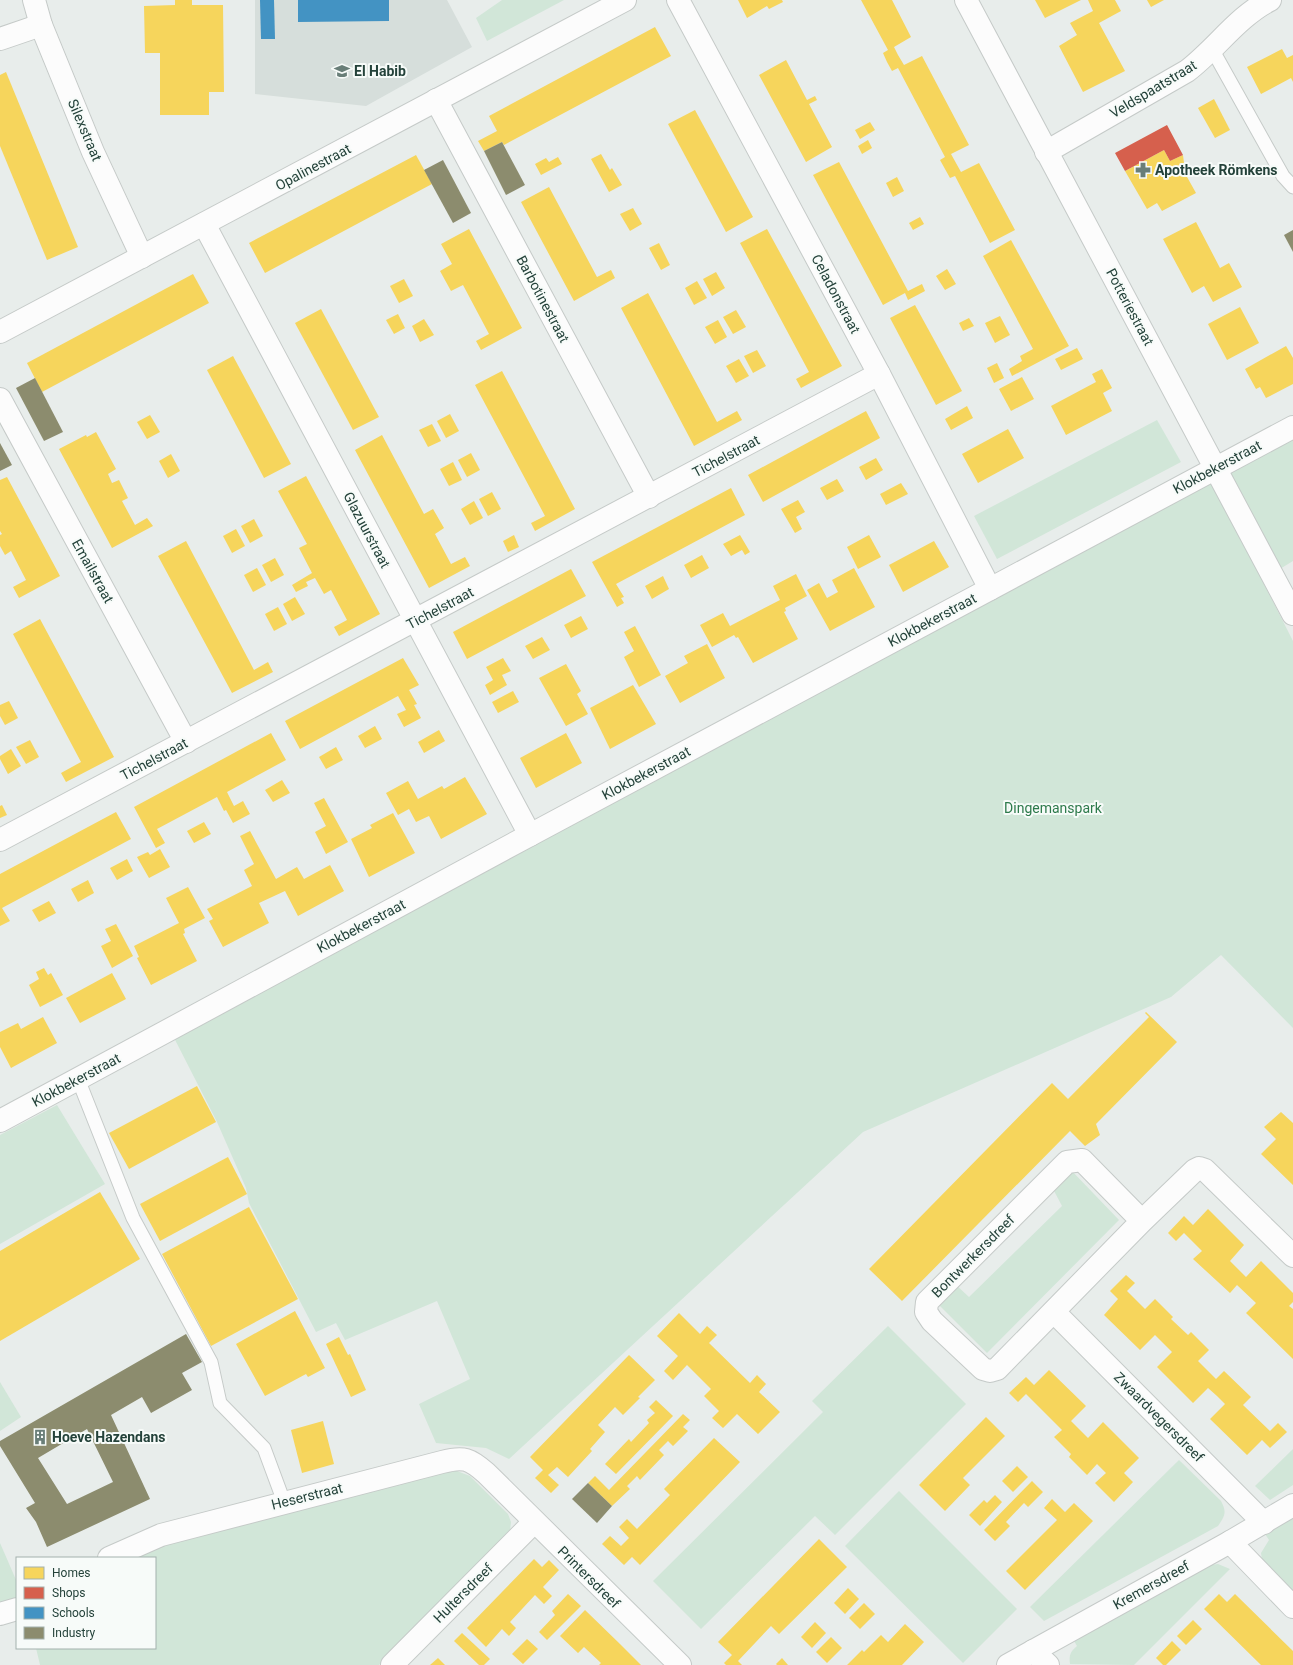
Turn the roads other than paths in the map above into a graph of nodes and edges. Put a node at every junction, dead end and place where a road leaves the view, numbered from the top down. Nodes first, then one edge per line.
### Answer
1 (34, 0) edge
2 (625, 0) edge
3 (678, 0) edge
4 (966, 0) edge
5 (1270, 0) edge
6 (41, 25) junction
7 (0, 39) edge
8 (1212, 49) junction
9 (436, 100) junction
10 (1046, 152) junction
11 (1293, 187) edge
12 (204, 224) junction
13 (142, 257) junction
14 (0, 332) edge
15 (879, 374) junction
16 (0, 399) edge
17 (1293, 427) edge
18 (1215, 468) junction
19 (649, 497) junction
20 (1284, 582) edge
21 (990, 589) junction
22 (1293, 614) edge
23 (416, 621) junction
24 (186, 742) junction
25 (530, 835) junction
26 (0, 840) edge
27 (78, 1079) junction
28 (0, 1121) edge
29 (1142, 1221) junction
30 (1293, 1256) edge
31 (1054, 1312) junction
32 (500, 1487) joint
33 (284, 1502) junction
34 (1293, 1505) edge
35 (534, 1522) junction
36 (1264, 1523) junction
37 (1230, 1542) junction
38 (111, 1557) edge
39 (1293, 1607) edge
40 (16, 1609) edge
41 (0, 1614) edge
42 (1040, 1658) edge
43 (392, 1665) edge
44 (680, 1665) edge
45 (1008, 1665) edge

1 - 6 street, Silexstraat
2 - 9 street, Opalinestraat
3 - 15 street, Celadonstraat
4 - 10 street, Potteriestraat
5 - 8 street, Veldspaatstraat
6 - 7 street
6 - 13 street, Silexstraat
8 - 10 street, Veldspaatstraat
8 - 11 lane
9 - 12 street, Opalinestraat
9 - 19 street, Barbotinestraat
10 - 18 street, Potteriestraat
12 - 13 street, Opalinestraat
12 - 23 street, Glazuurstraat
13 - 14 street, Opalinestraat
15 - 19 street, Tichelstraat
15 - 21 street, Celadonstraat
16 - 24 street, Emailstraat
17 - 18 street, Klokbekerstraat
18 - 20 street, Potteriestraat
18 - 21 street, Klokbekerstraat
19 - 23 street, Tichelstraat
20 - 22 street, Potteriestraat
21 - 25 street, Klokbekerstraat
23 - 24 street, Tichelstraat
23 - 25 street, Glazuurstraat
24 - 26 street, Tichelstraat
25 - 27 street, Klokbekerstraat
27 - 28 street, Klokbekerstraat
27 - 33 lane
29 - 30 street, Bontwerkersdreef
29 - 31 street, Bontwerkersdreef
29 - 31 street, Bontwerkersdreef
31 - 36 street, Zwaardvegersdreef
32 - 33 street, Heserstraat
32 - 35 street, Printersdreef
33 - 38 street, Heserstraat
34 - 36 street, Kremersdreef
35 - 43 street, Hultersdreef
35 - 44 street, Printersdreef
36 - 37 street, Kremersdreef
37 - 39 street
37 - 42 street, Kremersdreef
40 - 41 street
42 - 45 street, Kremersdreef

